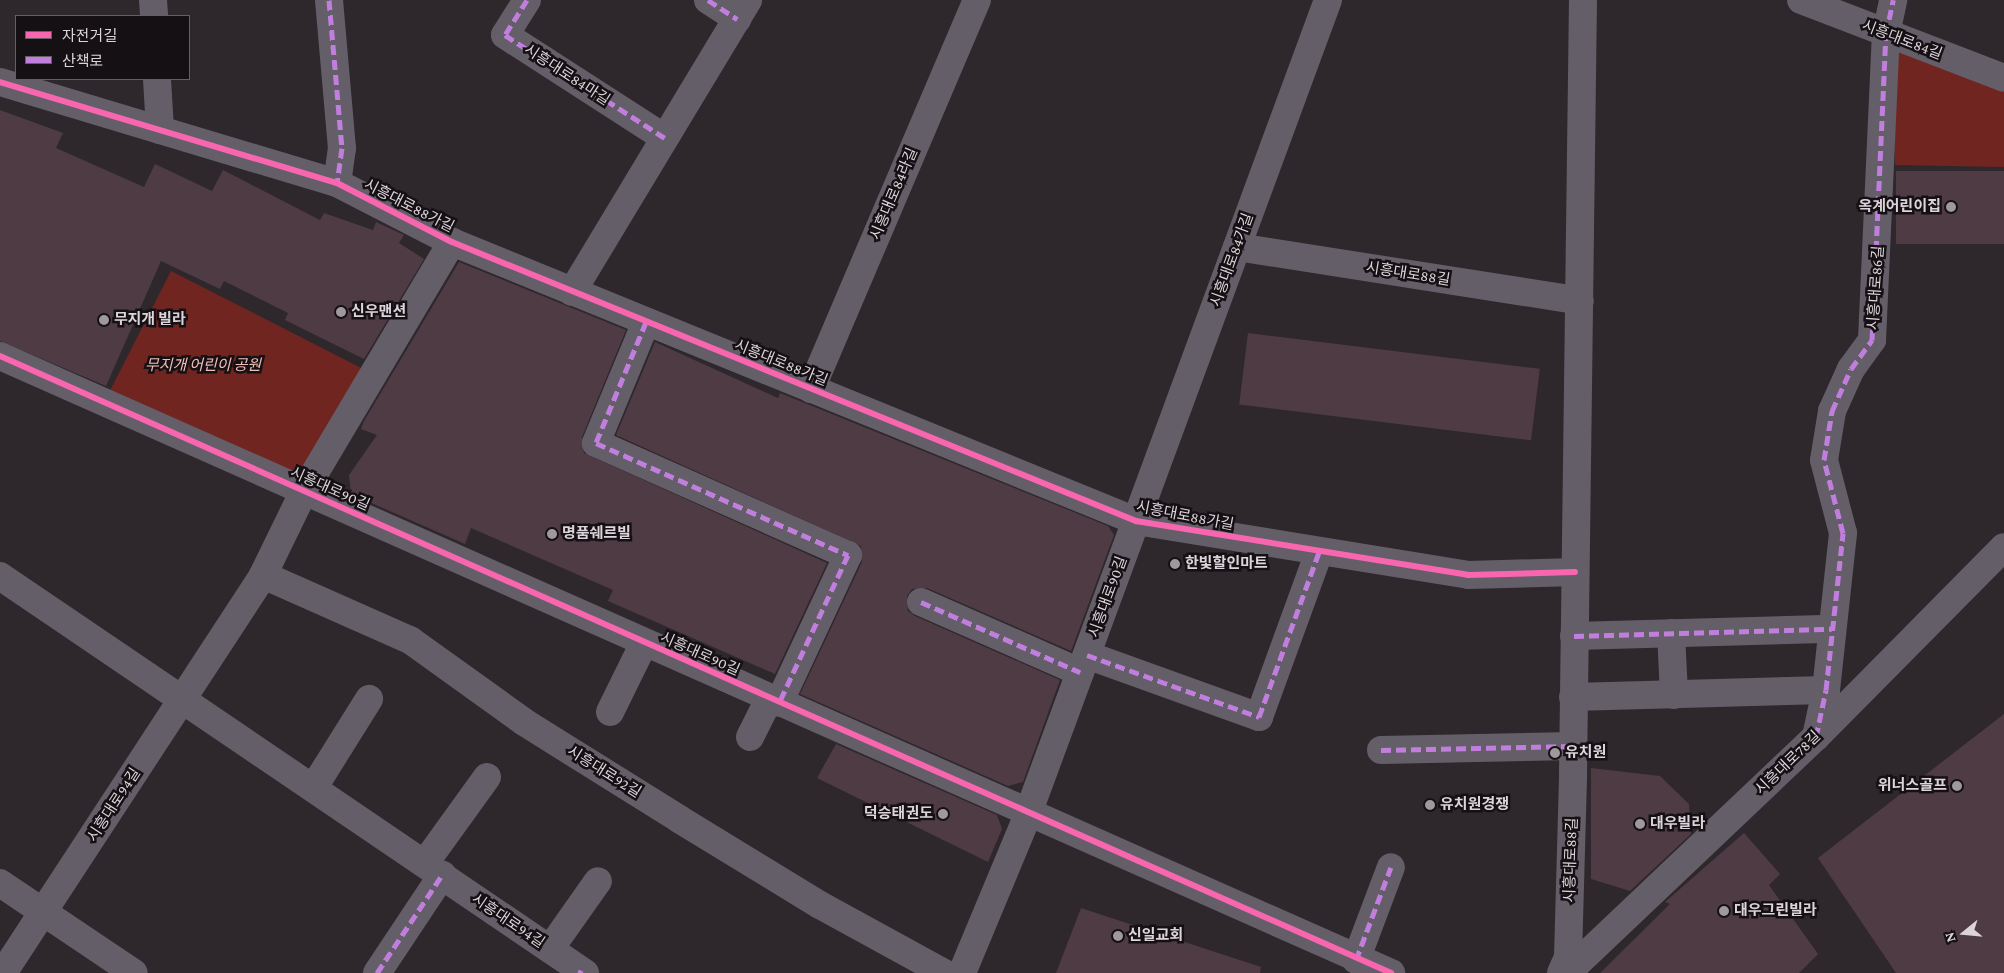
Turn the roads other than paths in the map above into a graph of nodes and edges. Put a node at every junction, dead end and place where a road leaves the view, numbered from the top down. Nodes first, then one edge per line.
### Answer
1 (153, 0) edge
2 (329, 0) edge
3 (527, 0) edge
4 (708, 0) edge
5 (977, 0) edge
6 (1328, 0) edge
7 (1583, 0) edge
8 (1801, 0) edge
9 (1893, 0) edge
10 (743, 10) edge
11 (154, 15) edge
12 (1886, 34) junction
13 (2004, 78) edge
14 (157, 80) edge
15 (0, 82) edge
16 (160, 130) junction
17 (665, 138) junction
18 (337, 183) junction
19 (452, 242) junction
20 (1237, 247) junction
21 (572, 292) junction
22 (1580, 301) junction
23 (646, 322) junction
24 (0, 356) edge
25 (811, 389) junction
26 (304, 491) junction
27 (1136, 521) junction
28 (2004, 548) edge
29 (1319, 552) junction
30 (1575, 572) junction
31 (263, 575) junction
32 (0, 576) edge
33 (921, 602) dead end
34 (1832, 629) junction
35 (1671, 633) junction
36 (1574, 636) junction
37 (644, 643) junction
38 (1083, 664) junction
39 (1826, 690) junction
40 (1674, 694) junction
41 (1573, 697) junction
42 (184, 698) junction
43 (369, 699) dead end
44 (774, 701) junction
45 (610, 712) dead end
46 (750, 737) dead end
47 (1816, 737) junction
48 (1572, 746) junction
49 (1381, 750) dead end
50 (487, 777) dead end
51 (314, 787) junction
52 (1028, 814) junction
53 (1390, 867) dead end
54 (433, 869) junction
55 (598, 881) dead end
56 (0, 883) edge
57 (43, 912) junction
58 (550, 949) junction
59 (1356, 960) junction
60 (582, 972) edge
61 (3, 973) edge
62 (134, 973) edge
63 (377, 973) edge
64 (944, 973) edge
65 (962, 973) edge
66 (1391, 973) edge
67 (1561, 973) edge
68 (1566, 973) edge

1 - 11 street
2 - 18 street
3 - 17 street, 시흥대로84마길
4 - 10 street
5 - 25 street, 시흥대로84라길
6 - 20 street, 시흥대로84가길
7 - 22 street, 시흥대로88길
8 - 12 street, 시흥대로84길
9 - 12 street, 시흥대로86길
10 - 17 street
12 - 13 street, 시흥대로84길
12 - 34 street, 시흥대로86길
14 - 16 street
15 - 16 street, 시흥대로88가길
16 - 18 street, 시흥대로88가길
17 - 21 street
18 - 19 street, 시흥대로88가길
19 - 21 street, 시흥대로88가길
19 - 26 street, 시흥대로90길
20 - 22 street, 시흥대로88길
20 - 27 street, 시흥대로84가길
21 - 23 street, 시흥대로88가길
22 - 30 street, 시흥대로88길
23 - 25 street, 시흥대로88가길
23 - 44 street
24 - 26 street, 시흥대로90길
25 - 27 street, 시흥대로88가길
26 - 31 street, 시흥대로90길
26 - 37 street, 시흥대로90길
27 - 29 street, 시흥대로88가길
27 - 38 street, 시흥대로90길
28 - 47 street, 시흥대로78길
29 - 30 street, 시흥대로88가길
29 - 38 street
30 - 36 street, 시흥대로88길
31 - 42 street, 시흥대로90길
31 - 64 street, 시흥대로92길
32 - 42 street, 시흥대로94길
33 - 38 street
34 - 35 street
34 - 39 street, 시흥대로86길
35 - 36 street
35 - 40 street
36 - 41 street, 시흥대로88길
37 - 44 street, 시흥대로90길
37 - 45 street, 시흥대로90길
38 - 52 street, 시흥대로90길
39 - 40 street
39 - 47 street, 시흥대로86길
40 - 41 street
41 - 48 street, 시흥대로88길
42 - 51 street, 시흥대로94길
42 - 57 street, 시흥대로94길
43 - 51 street
44 - 46 street
44 - 52 street, 시흥대로90길
47 - 68 street, 시흥대로78길
48 - 49 street
48 - 67 street, 시흥대로88길
50 - 54 street
51 - 54 street, 시흥대로94길
52 - 59 street, 시흥대로90길
52 - 65 street, 시흥대로90길
53 - 59 street
54 - 58 street, 시흥대로94길
54 - 63 street
55 - 58 street, 시흥대로94길
56 - 57 street
57 - 61 street, 시흥대로94길
57 - 62 street
58 - 60 street, 시흥대로94길
59 - 66 street, 시흥대로90길

